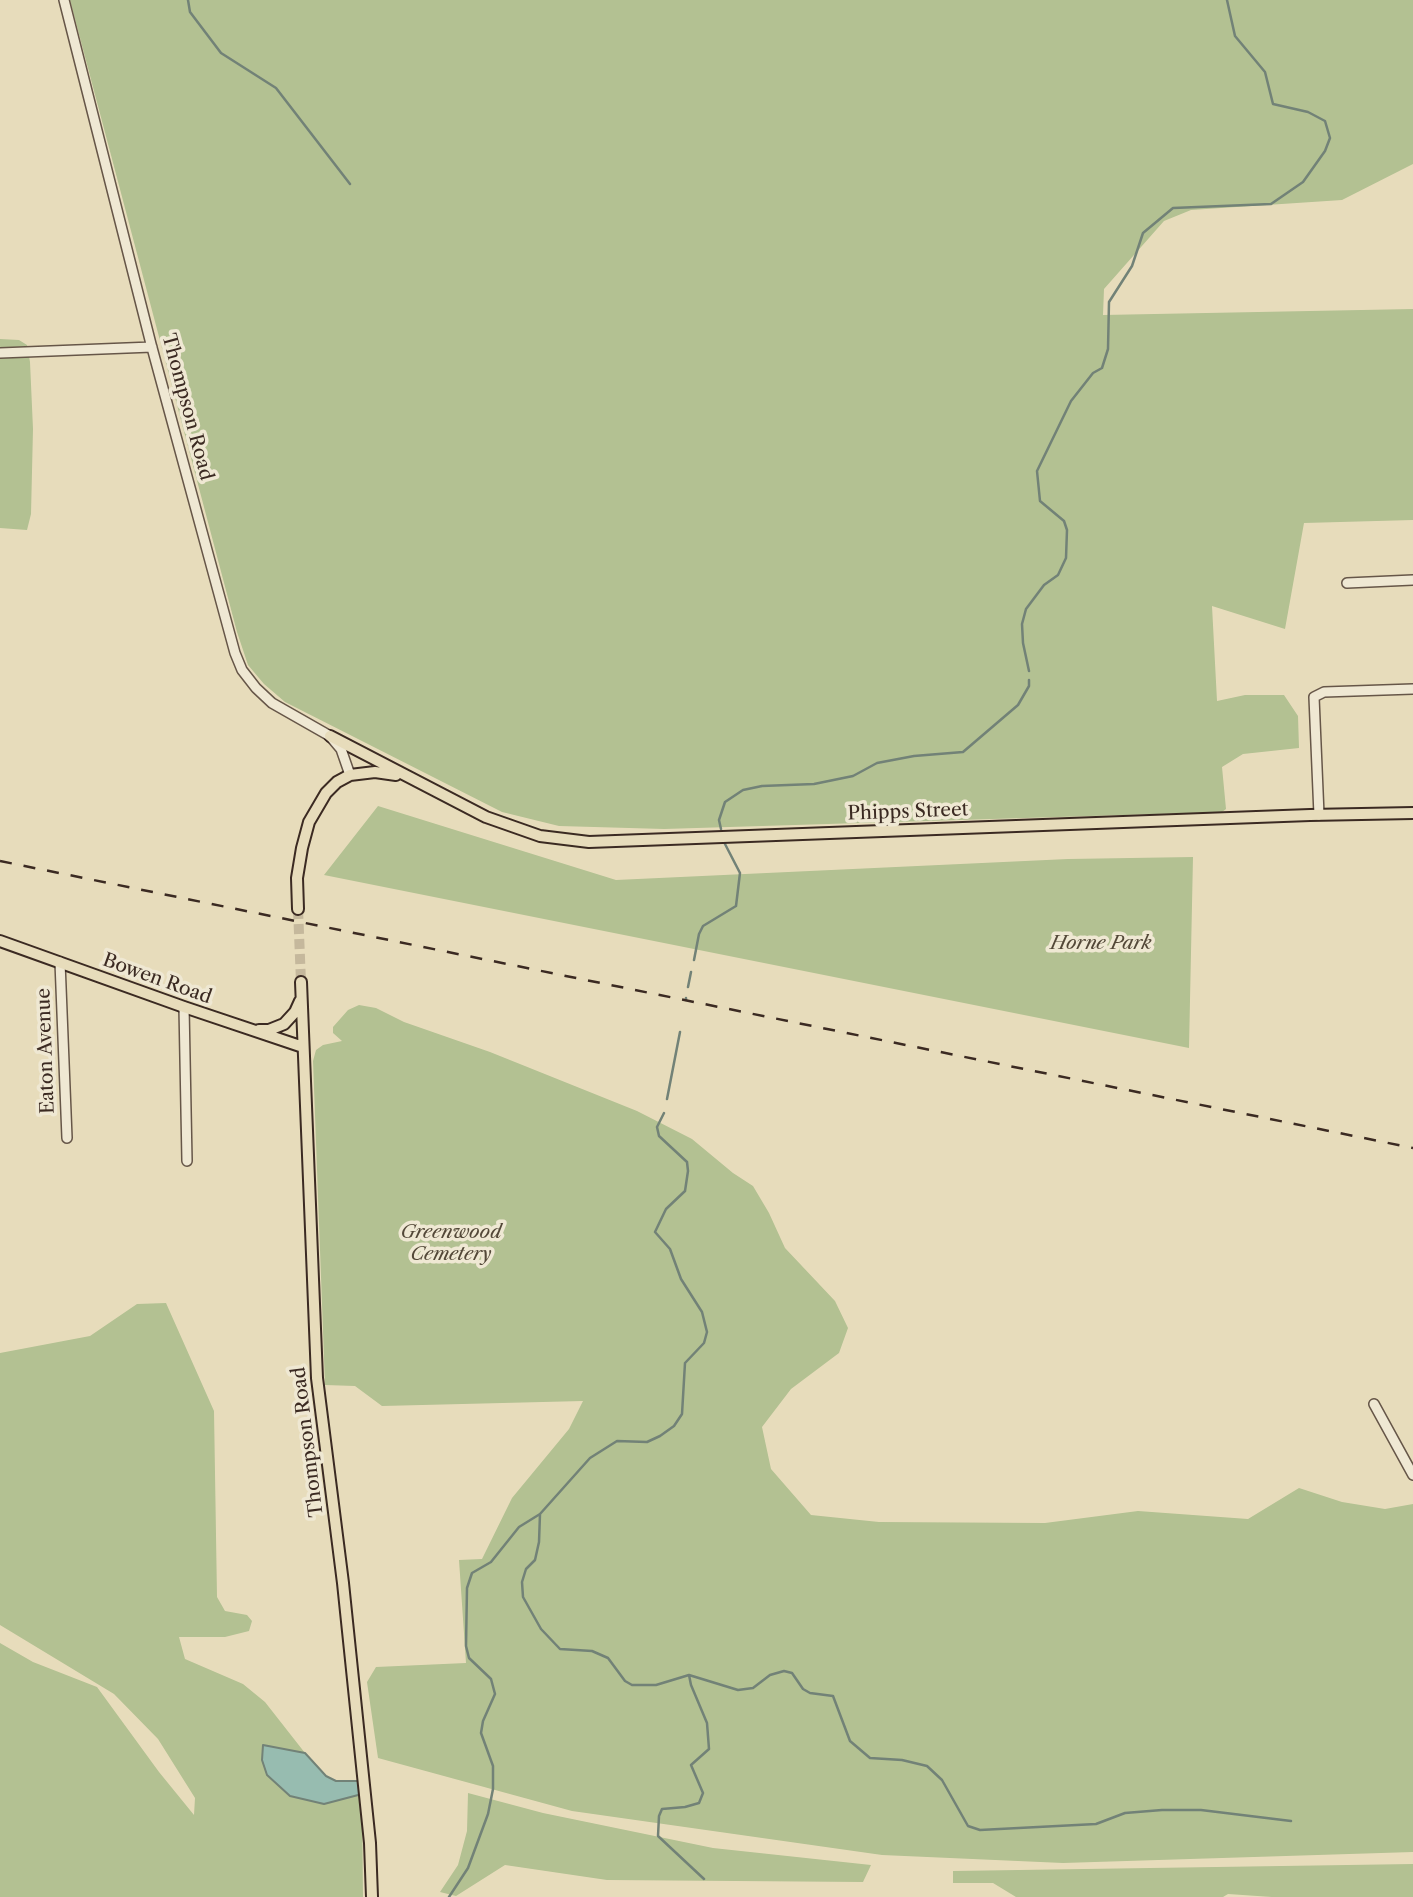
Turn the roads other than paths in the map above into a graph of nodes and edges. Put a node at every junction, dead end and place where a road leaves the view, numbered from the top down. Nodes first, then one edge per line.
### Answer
1 (64, 0) edge
2 (152, 347) junction
3 (0, 353) edge
4 (1413, 580) edge
5 (1347, 583) dead end
6 (1413, 689) edge
7 (330, 736) junction
8 (350, 775) junction
9 (415, 781) junction
10 (1413, 813) edge
11 (1319, 815) junction
12 (298, 908) tunnel mouth
13 (0, 941) edge
14 (60, 962) junction
15 (184, 1007) junction
16 (239, 1027) junction
17 (303, 1047) junction
18 (67, 1138) dead end
19 (187, 1161) dead end
20 (1374, 1404) dead end
21 (1413, 1475) edge
22 (372, 1897) edge

1 - 2 street, Thompson Road
2 - 3 street
2 - 7 street, Thompson Road
4 - 5 street
6 - 11 street
7 - 8 street
7 - 9 main road
8 - 9 main road
8 - 12 main road
9 - 11 main road, Phipps Street
10 - 11 main road, Phipps Street
13 - 14 main road, Bowen Road
14 - 15 main road, Bowen Road
14 - 18 street, Eaton Avenue
15 - 16 main road, Bowen Road
15 - 19 street
16 - 17 main road, Bowen Road
16 - 17 main road, Thompson Road
17 - 22 main road, Thompson Road
20 - 21 street

